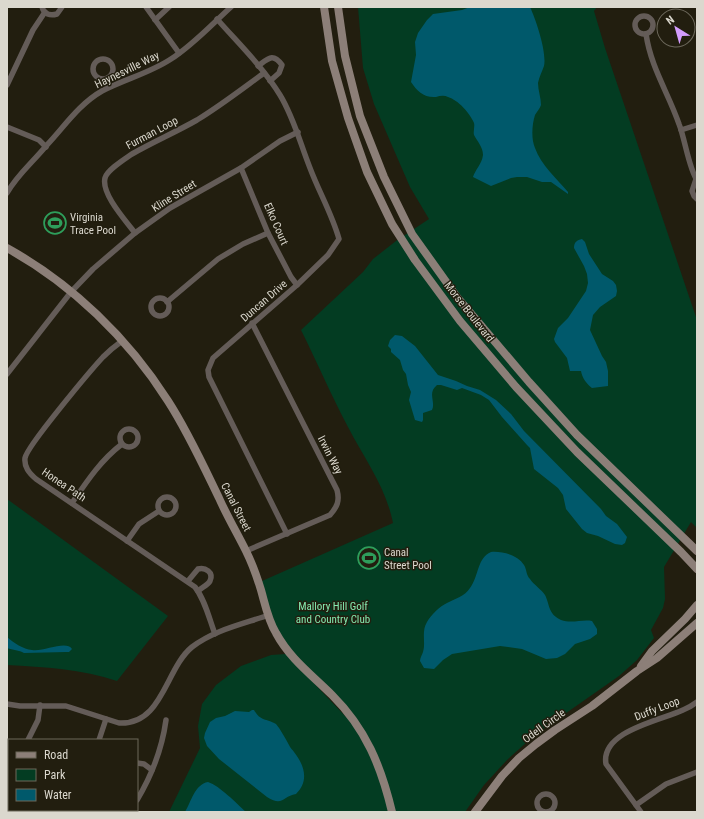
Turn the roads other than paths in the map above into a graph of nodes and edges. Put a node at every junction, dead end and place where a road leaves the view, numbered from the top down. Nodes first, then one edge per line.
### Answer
1 (62, 7) edge
2 (146, 7) edge
3 (169, 7) edge
4 (231, 7) edge
5 (324, 7) edge
6 (338, 7) edge
7 (43, 10) edge
8 (155, 20) junction
9 (217, 20) junction
10 (646, 34) dead end
11 (179, 53) junction
12 (258, 66) junction
13 (264, 73) junction
14 (107, 78) dead end
15 (270, 81) junction
16 (7, 85) edge
17 (112, 87) junction
18 (697, 125) edge
19 (7, 126) edge
20 (681, 130) junction
21 (298, 132) junction
22 (46, 147) junction
23 (241, 168) junction
24 (696, 180) edge
25 (7, 193) edge
26 (697, 198) edge
27 (135, 233) junction
28 (268, 233) junction
29 (7, 248) edge
30 (297, 285) junction
31 (71, 292) junction
32 (167, 302) dead end
33 (252, 323) junction
34 (122, 341) junction
35 (7, 374) edge
36 (122, 444) dead end
37 (72, 503) junction
38 (159, 510) dead end
39 (287, 534) junction
40 (127, 541) junction
41 (246, 551) junction
42 (697, 551) edge
43 (697, 569) edge
44 (188, 581) junction
45 (198, 590) junction
46 (697, 605) edge
47 (268, 615) junction
48 (697, 622) edge
49 (215, 634) junction
50 (637, 671) junction
51 (697, 702) edge
52 (7, 704) edge
53 (40, 705) junction
54 (106, 719) junction
55 (166, 720) dead end
56 (28, 739) edge
57 (99, 739) edge
58 (138, 763) edge
59 (152, 770) junction
60 (697, 772) edge
61 (138, 798) edge
62 (636, 805) junction
63 (392, 812) edge
64 (475, 812) edge
65 (641, 812) edge

1 - 7 street
2 - 8 street
3 - 8 street
4 - 9 street, Haynesville Way
5 - 43 main road, Morse Boulevard
6 - 42 main road, Morse Boulevard
7 - 16 street
8 - 11 street
9 - 11 street, Haynesville Way
9 - 12 street, Duncan Drive
10 - 20 street
11 - 17 street, Haynesville Way
12 - 13 street, Duncan Drive
12 - 15 street
13 - 15 street, Duncan Drive
13 - 27 street, Furman Loop
14 - 17 street
15 - 21 street, Duncan Drive
17 - 22 street, Haynesville Way
18 - 20 street
19 - 22 street
20 - 24 street
21 - 23 street, Kline Street
21 - 30 street, Duncan Drive
22 - 25 street, Haynesville Way
23 - 27 street, Kline Street
23 - 28 street, Elko Court
24 - 26 street
27 - 31 street, Kline Street
28 - 30 street, Elko Court
28 - 32 street
29 - 31 main road, Canal Street
30 - 33 street, Duncan Drive
31 - 34 main road, Canal Street
31 - 35 street, Kline Street
33 - 39 street, Duncan Drive
33 - 39 street, Irwin Way
34 - 37 street, Honea Path
34 - 41 main road, Canal Street
36 - 37 street
37 - 40 street, Honea Path
38 - 40 street
39 - 41 street, Irwin Way
40 - 44 street, Honea Path
41 - 47 main road, Canal Street
44 - 45 street, Honea Path
44 - 45 street
45 - 49 street, Honea Path
46 - 50 main road, Odell Circle
47 - 49 street
47 - 63 main road, Canal Street
48 - 50 main road, Odell Circle
49 - 54 street
50 - 64 main road, Odell Circle
51 - 62 street, Duffy Loop
52 - 53 street
53 - 54 street
53 - 56 street
54 - 57 street
55 - 59 street
58 - 59 street
59 - 61 street
60 - 62 street
62 - 65 street, Duffy Loop

